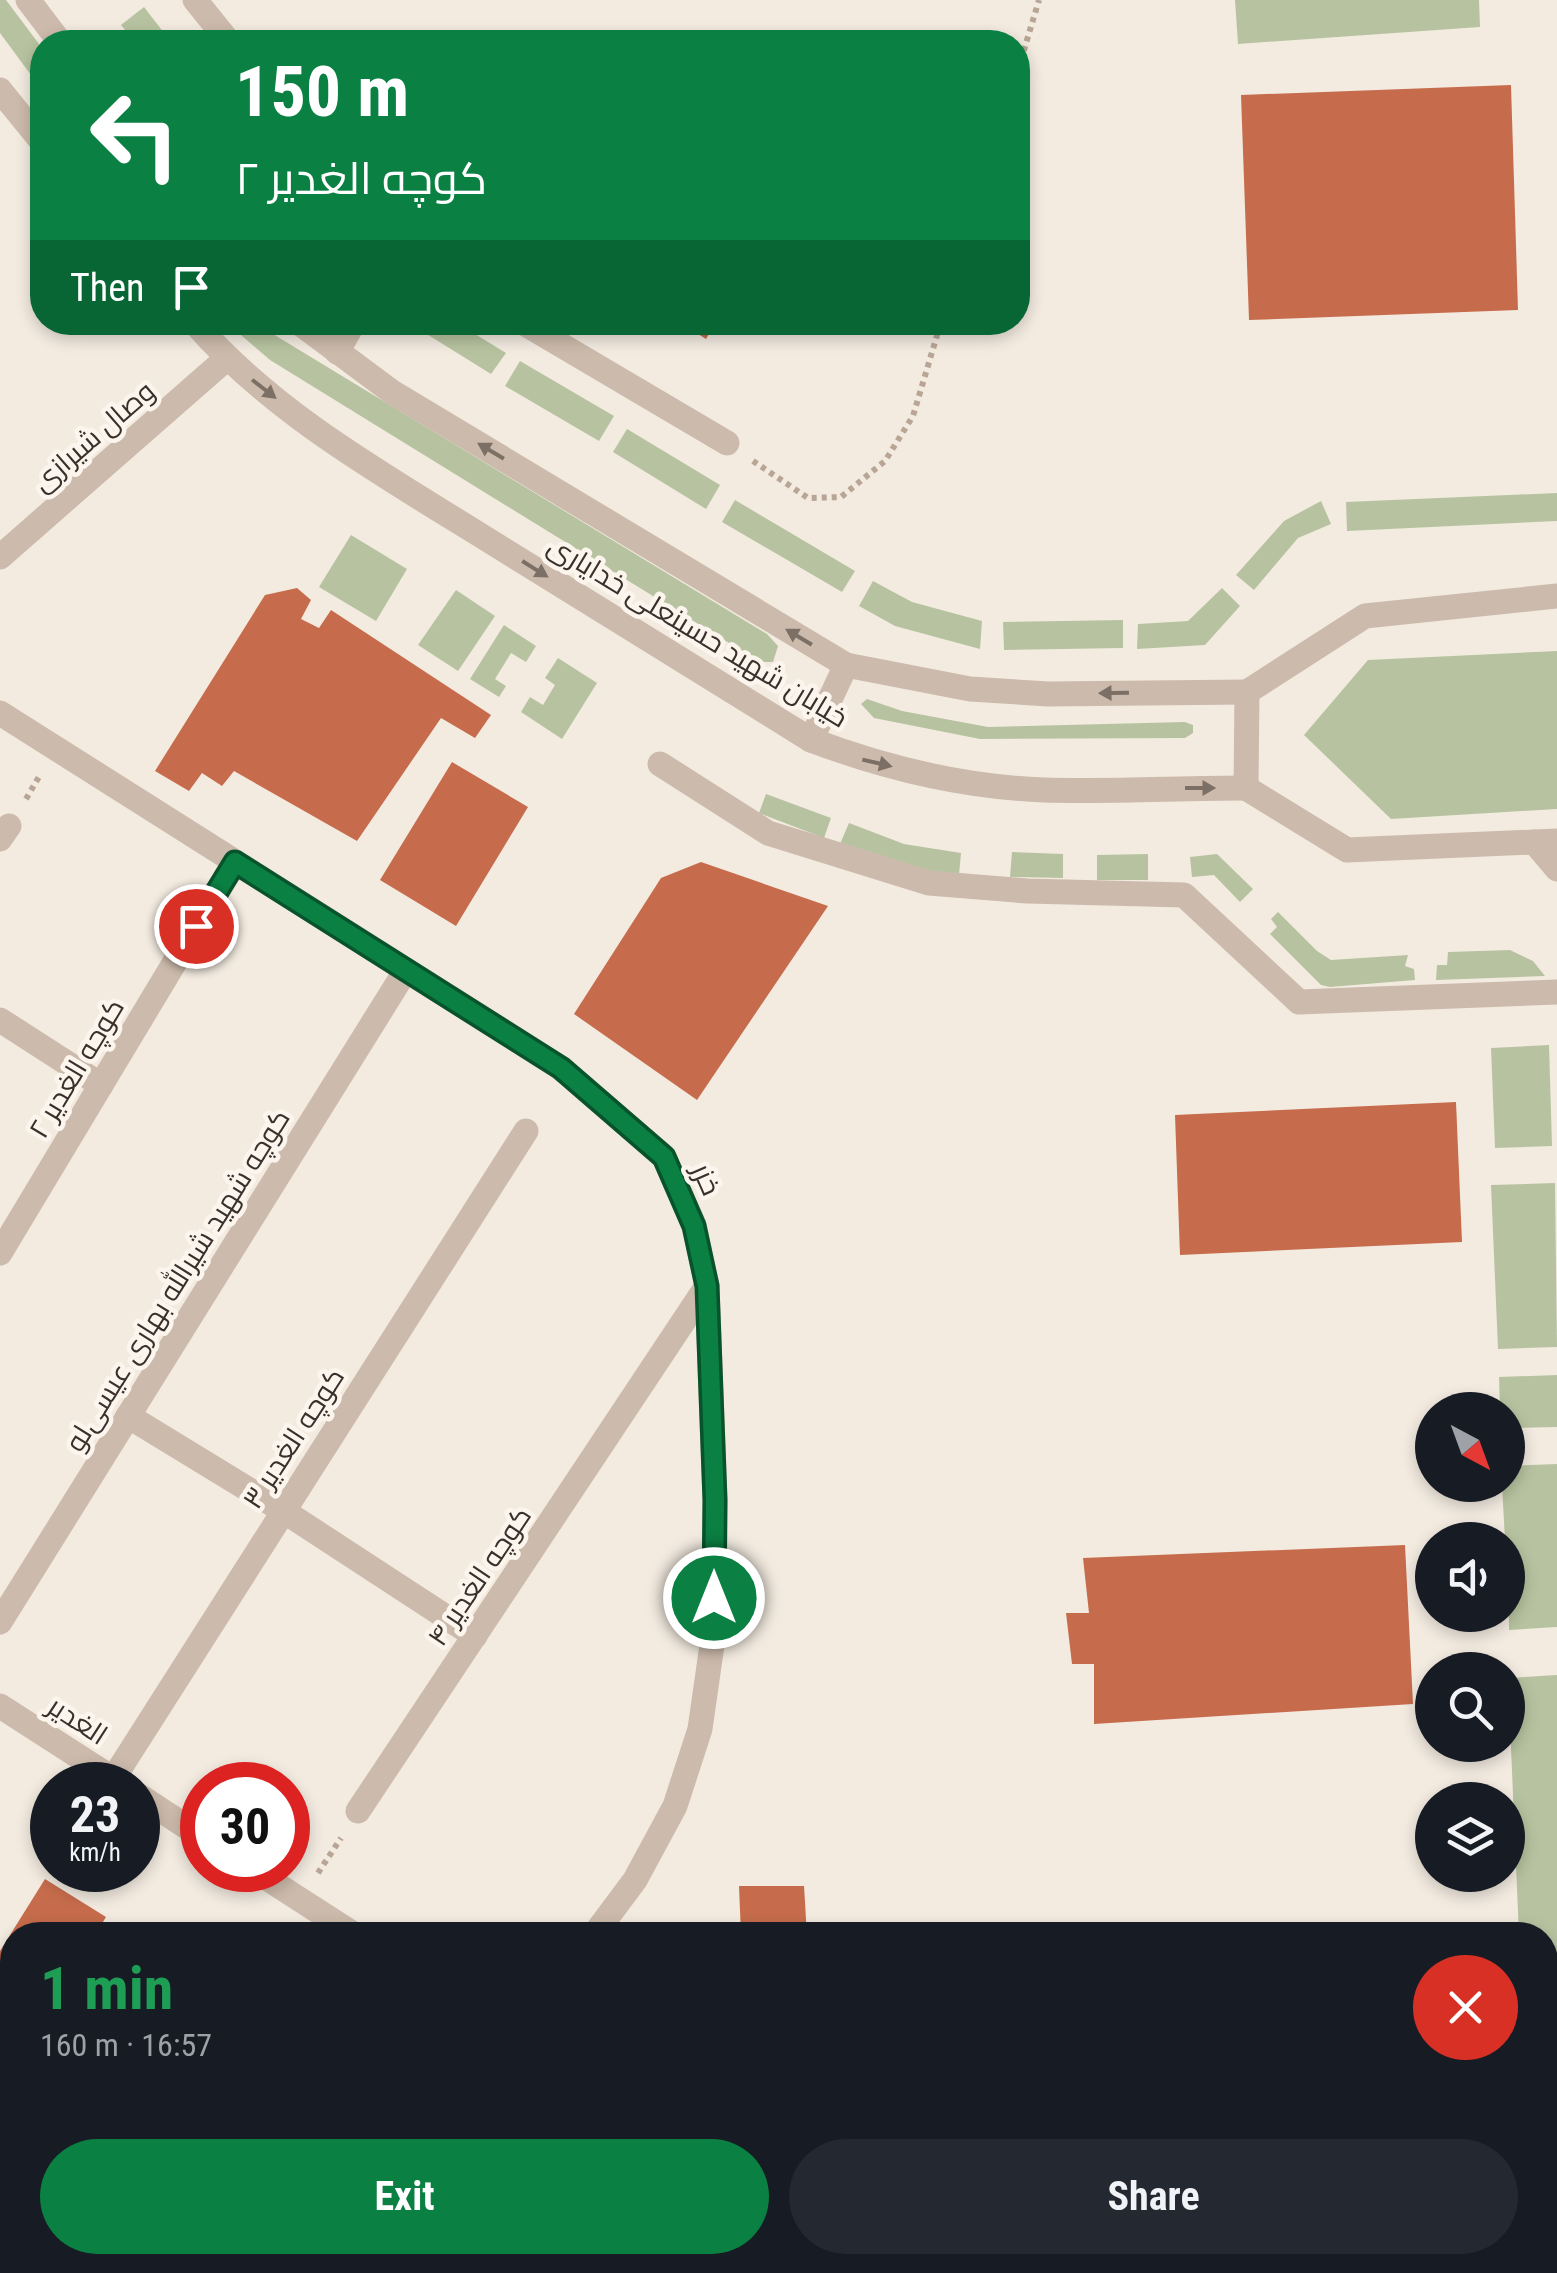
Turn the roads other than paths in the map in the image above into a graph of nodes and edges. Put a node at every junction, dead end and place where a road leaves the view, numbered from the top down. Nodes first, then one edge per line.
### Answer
1 (28, 0) edge
2 (195, 0) edge
3 (51, 30) edge
4 (220, 30) edge
5 (0, 90) edge
6 (30, 127) edge
7 (205, 335) edge
8 (315, 335) edge
9 (347, 335) edge
10 (544, 335) edge
11 (337, 352) junction
12 (226, 359) junction
13 (727, 444) road end
14 (0, 558) edge
15 (1557, 596) edge
16 (846, 665) junction
17 (1246, 692) junction
18 (0, 714) edge
19 (810, 740) junction
20 (660, 764) dead end
21 (1246, 788) junction
22 (1545, 842) edge
23 (235, 862) junction
24 (1557, 869) edge
25 (406, 970) junction
26 (1557, 992) edge
27 (0, 1020) edge
28 (101, 1085) junction
29 (526, 1132) dead end
30 (0, 1252) edge
31 (707, 1286) junction
32 (128, 1416) junction
33 (282, 1510) junction
34 (0, 1622) edge
35 (475, 1636) junction
36 (0, 1706) edge
37 (87, 1762) edge
38 (130, 1762) edge
39 (358, 1812) road end
40 (288, 1892) edge
41 (334, 1922) edge
42 (604, 1922) edge

1 - 3 street
2 - 4 street
5 - 6 street
7 - 12 street, خیابان شهید حسینعلی خدایاری
8 - 11 street, خیابان شهید حسینعلی خدایاری
9 - 11 street
10 - 13 street
16 -> 11 street, خیابان شهید حسینعلی خدایاری
12 - 14 street, وصال شیرازی
12 -> 19 street, خیابان شهید حسینعلی خدایاری
15 - 17 street
17 -> 16 street, خیابان شهید حسینعلی خدایاری
16 - 19 street
17 - 21 street
18 - 23 street, خزر
19 -> 21 street, خیابان شهید حسینعلی خدایاری
20 - 26 street
21 - 22 street
22 - 24 street
23 - 25 street, خزر
23 - 28 street, کوچه الغدیر ۲
25 - 31 street, خزر
25 - 32 street, کوچه شهید شیرالله بهاری عیسی‌لو
27 - 28 street
28 - 30 street, کوچه الغدیر ۲
29 - 33 street, کوچه الغدیر ۳
31 - 35 street, کوچه الغدیر ۴
31 - 42 street, خزر
32 - 33 street
32 - 34 street, کوچه شهید شیرالله بهاری عیسی‌لو
33 - 35 street
33 - 38 street, کوچه الغدیر ۳
35 - 39 street, کوچه الغدیر ۴
36 - 37 street, الغدیر
40 - 41 street

